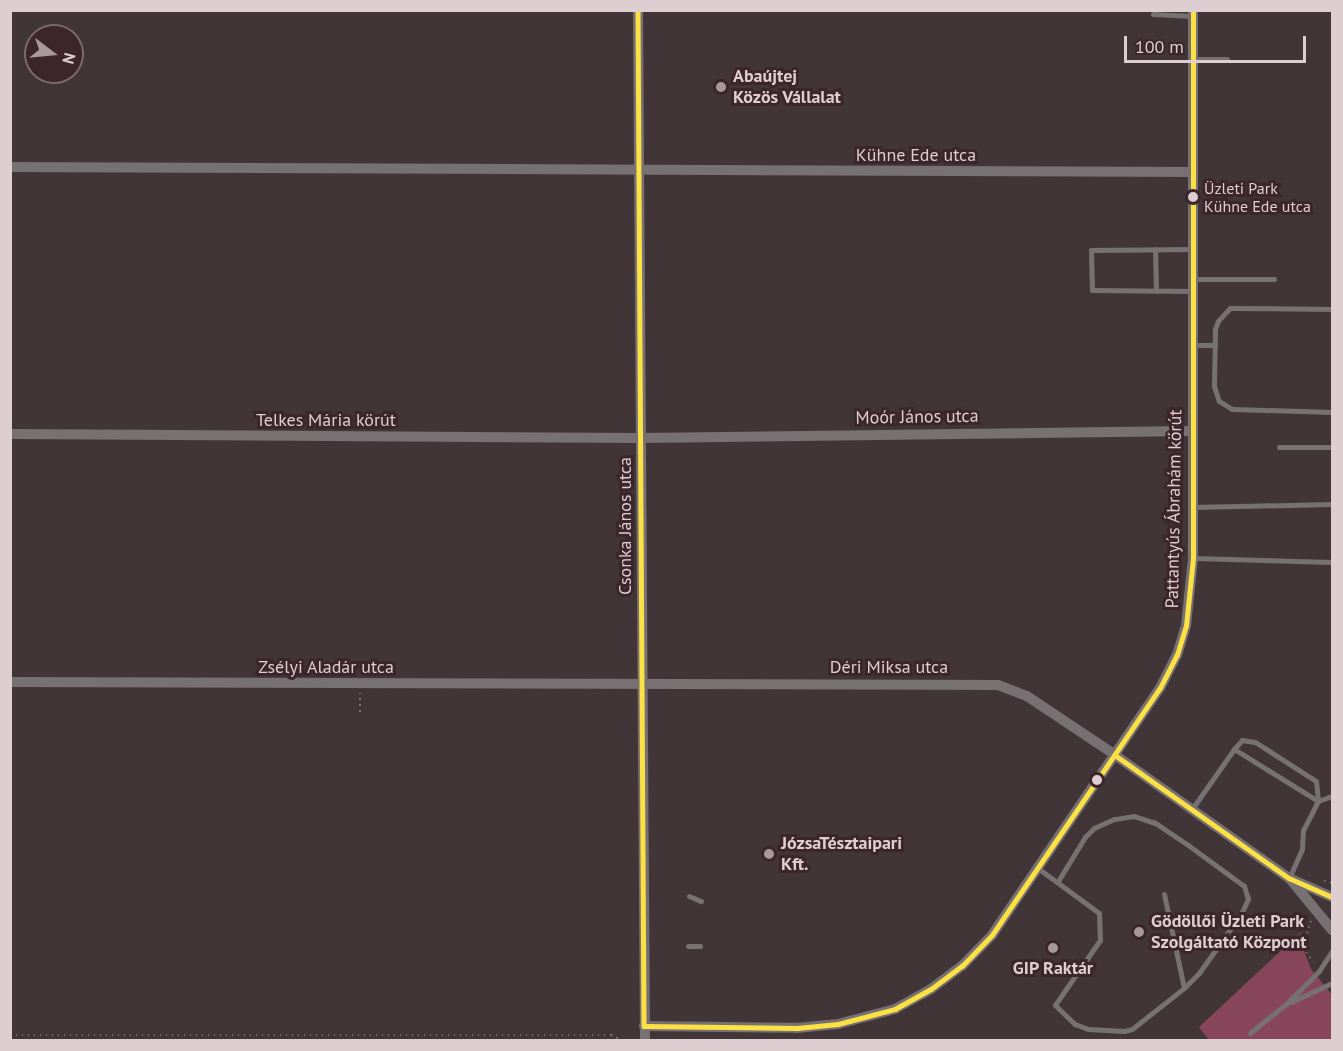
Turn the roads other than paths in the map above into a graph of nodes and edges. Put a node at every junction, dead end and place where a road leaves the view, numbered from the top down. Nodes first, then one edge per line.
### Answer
1 (638, 10) edge
2 (1193, 13) edge
3 (1153, 14) dead end
4 (1192, 59) junction
5 (1227, 59) dead end
6 (10, 167) edge
7 (639, 170) junction
8 (1193, 172) junction
9 (1155, 249) junction
10 (1193, 249) junction
11 (1193, 279) junction
12 (1274, 279) dead end
13 (1156, 291) junction
14 (1193, 291) junction
15 (1332, 309) edge
16 (1193, 345) junction
17 (1215, 345) junction
18 (1332, 412) edge
19 (1193, 431) junction
20 (10, 434) edge
21 (641, 438) junction
22 (1279, 447) dead end
23 (1332, 447) edge
24 (1332, 504) edge
25 (1193, 507) junction
26 (1193, 558) junction
27 (1332, 562) edge
28 (10, 682) edge
29 (642, 685) junction
30 (1234, 749) junction
31 (1116, 755) junction
32 (1332, 796) edge
33 (1318, 801) junction
34 (1192, 809) junction
35 (1039, 869) junction
36 (1289, 878) junction
37 (1058, 881) junction
38 (1164, 894) dead end
39 (688, 896) dead end
40 (1332, 897) edge
41 (701, 901) dead end
42 (1332, 930) edge
43 (688, 946) dead end
44 (700, 946) dead end
45 (1332, 951) edge
46 (1332, 983) edge
47 (1184, 988) junction
48 (1286, 1004) junction
49 (644, 1026) junction
50 (1250, 1033) dead end
51 (645, 1041) edge

1 - 7 street, Csonka János utca
2 - 3 lane
2 - 4 street, Pattantyús Ábrahám körút
4 - 5 lane
4 - 8 street, Pattantyús Ábrahám körút
6 - 7 street
7 - 8 street, Kühne Ede utca
7 - 21 street, Csonka János utca
8 - 10 street, Pattantyús Ábrahám körút
9 - 10 lane
9 - 13 lane
9 - 13 lane
10 - 11 street, Pattantyús Ábrahám körút
11 - 12 lane
11 - 14 street, Pattantyús Ábrahám körút
13 - 14 lane
14 - 16 street, Pattantyús Ábrahám körút
15 - 17 lane
16 - 17 lane
16 - 19 street, Pattantyús Ábrahám körút
17 - 18 lane
19 - 21 street, Moór János utca
19 - 25 street, Pattantyús Ábrahám körút
20 - 21 street, Telkes Mária körút
21 - 29 street, Csonka János utca
22 - 23 lane
24 - 25 lane
25 - 26 street, Pattantyús Ábrahám körút
26 - 27 lane
26 - 31 street, Pattantyús Ábrahám körút
28 - 29 street, Zsélyi Aladár utca
29 - 31 street, Déri Miksa utca
29 - 49 street, Csonka János utca
30 - 33 lane
30 - 33 lane
30 - 34 lane
31 - 34 street, Déri Miksa utca
31 - 35 street, Pattantyús Ábrahám körút
32 - 33 lane
33 - 36 lane
34 - 36 street, Déri Miksa utca
35 - 37 lane
35 - 49 street, Pattantyús Ábrahám körút
36 - 40 street
36 - 42 street
37 - 47 lane
37 - 47 lane
38 - 47 lane
39 - 41 lane
43 - 44 lane
45 - 48 lane
46 - 48 lane
48 - 50 lane
49 - 51 street, Csonka János utca

